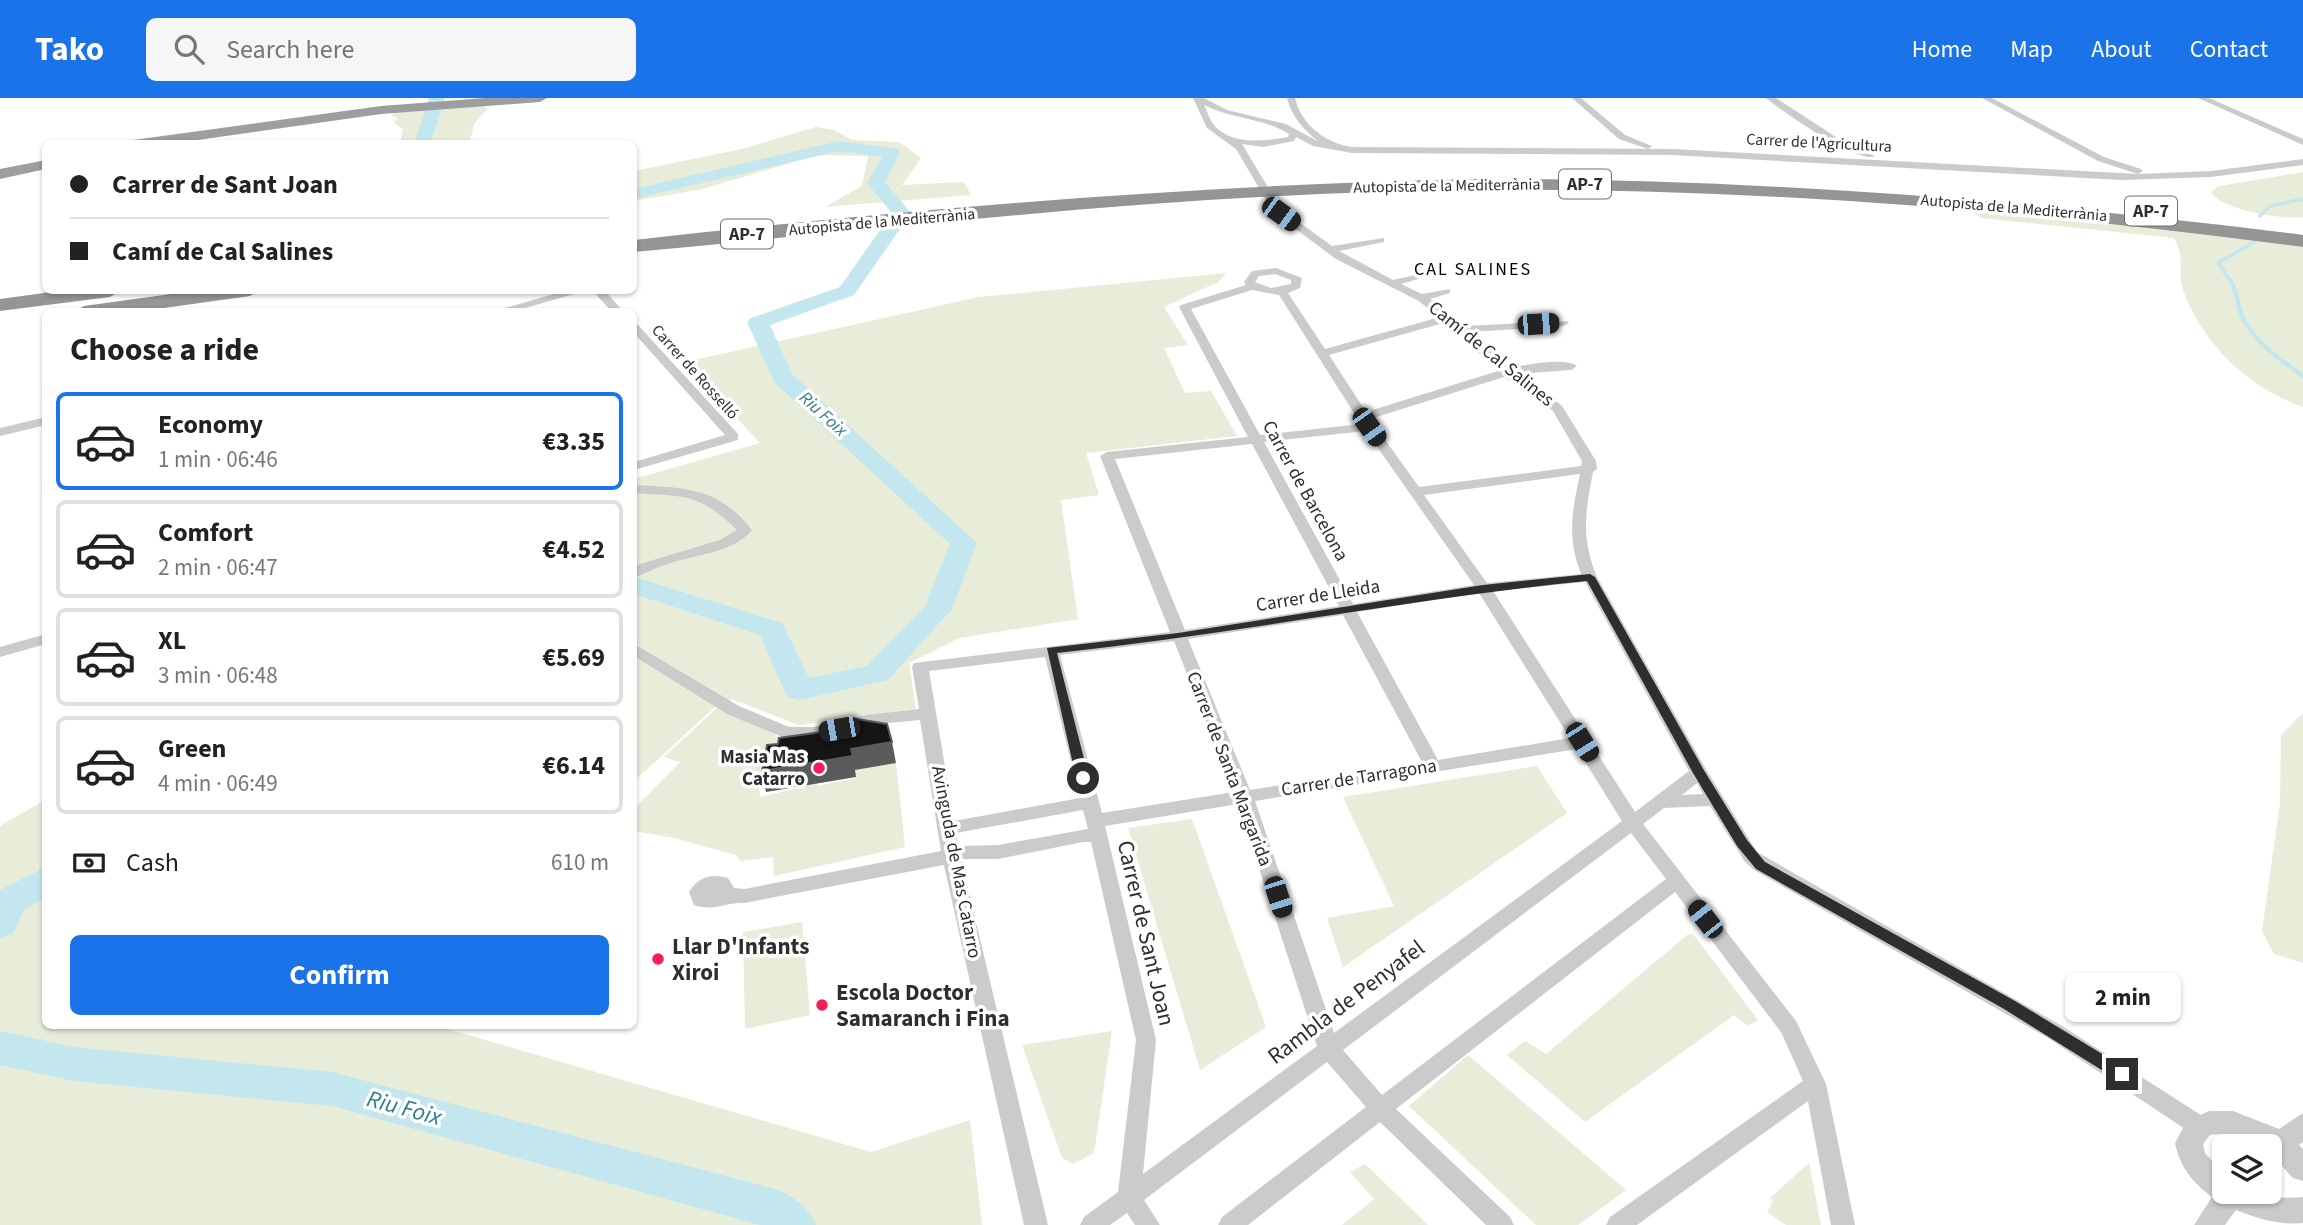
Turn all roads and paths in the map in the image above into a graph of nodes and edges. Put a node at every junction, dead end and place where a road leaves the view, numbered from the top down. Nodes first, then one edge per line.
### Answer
1 (540, 98) edge
2 (1198, 98) edge
3 (1291, 98) edge
4 (1576, 98) edge
5 (1770, 98) edge
6 (1986, 98) edge
7 (2202, 98) edge
8 (399, 109) joint
9 (1265, 122) junction
10 (1292, 132) junction
11 (1231, 134) junction
12 (197, 135) junction
13 (1622, 137) junction
14 (161, 140) edge
15 (169, 140) edge
16 (174, 140) edge
17 (2300, 142) edge
18 (1275, 144) junction
19 (1839, 144) junction
20 (1333, 146) junction
21 (1604, 150) junction
22 (1672, 152) junction
23 (1820, 158) junction
24 (2101, 159) junction
25 (1248, 161) junction
26 (42, 162) edge
27 (2303, 162) edge
28 (1901, 164) junction
29 (0, 170) edge
30 (2095, 176) junction
31 (2173, 176) junction
32 (1999, 196) junction
33 (934, 210) junction
34 (860, 217) junction
35 (2303, 224) edge
36 (637, 231) edge
37 (2303, 231) edge
38 (1380, 240) dead end
39 (2303, 241) edge
40 (637, 246) edge
41 (1330, 250) junction
42 (1424, 274) dead end
43 (1393, 284) junction
44 (1253, 286) junction
45 (1282, 291) junction
46 (1446, 291) dead end
47 (84, 294) edge
48 (220, 294) edge
49 (567, 294) edge
50 (601, 294) edge
51 (1421, 298) junction
52 (0, 305) edge
53 (114, 308) edge
54 (512, 308) edge
55 (615, 308) edge
56 (42, 316) edge
57 (1449, 318) junction
58 (0, 321) edge
59 (1563, 323) dead end
60 (1462, 329) junction
61 (637, 330) edge
62 (1324, 353) junction
63 (1571, 366) dead end
64 (1507, 373) junction
65 (42, 422) edge
66 (1366, 422) junction
67 (0, 432) edge
68 (1255, 441) junction
69 (637, 465) edge
70 (1590, 469) junction
71 (637, 489) edge
72 (1414, 492) junction
73 (637, 571) edge
74 (1590, 577) junction
75 (1483, 588) junction
76 (1350, 611) junction
77 (1178, 636) junction
78 (42, 640) edge
79 (1051, 650) junction
80 (637, 651) edge
81 (0, 652) edge
82 (928, 714) junction
83 (1582, 742) junction
84 (1433, 767) junction
85 (1699, 773) junction
86 (1244, 796) junction
87 (1717, 799) junction
88 (1660, 802) junction
89 (1094, 820) junction
90 (1632, 822) junction
91 (948, 828) junction
92 (950, 852) junction
93 (1675, 881) junction
94 (724, 895) dead end
95 (1328, 1048) junction
96 (1815, 1084) junction
97 (1381, 1109) junction
98 (2303, 1125) edge
99 (2199, 1126) junction
100 (2260, 1134) edge
101 (2282, 1143) edge
102 (2282, 1147) edge
103 (2303, 1169) edge
104 (2212, 1183) edge
105 (1129, 1197) junction
106 (2224, 1204) edge
107 (2242, 1204) edge
108 (2303, 1210) edge
109 (1035, 1225) edge
110 (1092, 1225) edge
111 (1148, 1225) edge
112 (1230, 1225) edge
113 (1502, 1225) edge
114 (1618, 1225) edge
115 (1843, 1225) edge
116 (2208, 1225) edge

1 - 8 highway
2 - 9 street, Carrer de l'Agricultura
2 - 11 street, Camí de Cal Salines
3 - 10 street
3 - 20 street
4 - 13 street
5 - 19 street
6 - 24 street
7 - 17 street
8 - 12 highway
9 - 10 street, Carrer de l'Agricultura
9 - 11 street
10 - 18 street
10 - 20 street, Carrer de l'Agricultura
11 - 18 street
11 - 25 street, Camí de Cal Salines
12 - 14 highway
12 - 15 highway
12 - 16 highway
13 - 21 street
13 - 22 street
18 - 25 street
19 - 23 street
19 - 28 street
20 - 21 street, Carrer de l'Agricultura
21 - 22 street, Carrer de l'Agricultura
22 - 23 street, Carrer de l'Agricultura
23 - 28 street, Carrer de l'Agricultura
24 - 30 street
24 - 31 street
25 - 41 street, Camí de Cal Salines
26 - 29 highway
27 - 31 street, Carrer de l'Agricultura
28 - 30 street, Carrer de l'Agricultura
30 - 31 street, Carrer de l'Agricultura
32 - 33 highway, Autopista de la Mediterrània / AP-7
32 - 35 highway
32 - 37 highway, Autopista de la Mediterrània / AP-7
33 - 34 highway, Autopista de la Mediterrània / AP-7
33 - 39 highway, Autopista de la Mediterrània / AP-7
34 - 36 highway, Autopista de la Mediterrània / AP-7
34 - 40 highway, Autopista de la Mediterrània / AP-7
38 - 41 street
41 - 43 street, Camí de Cal Salines
42 - 43 street
43 - 51 street, Camí de Cal Salines
44 - 45 street
44 - 45 street
44 - 68 street, Carrer de Barcelona
45 - 62 street
46 - 51 street
47 - 52 highway
48 - 53 highway
49 - 54 street
50 - 55 street
51 - 57 street, Camí de Cal Salines
56 - 58 highway
57 - 60 street, Camí de Cal Salines
57 - 62 street
59 - 60 street
60 - 64 street, Camí de Cal Salines
61 - 69 street, Carrer de Rosselló
62 - 66 street
63 - 64 street
64 - 66 street
64 - 70 street, Camí de Cal Salines
65 - 67 street
66 - 68 street
66 - 72 street
68 - 76 street, Carrer de Barcelona
68 - 77 street, Carrer de Santa Margarida
70 - 72 street
70 - 74 street
71 - 73 street
72 - 75 street
74 - 75 street, Carrer de Lleida
74 - 85 street
75 - 76 street, Carrer de Lleida
75 - 83 street
76 - 77 street, Carrer de Lleida
76 - 84 street, Carrer de Barcelona
77 - 79 street, Carrer de Lleida
77 - 86 street, Carrer de Santa Margarida
78 - 81 street
79 - 82 street, Avinguda de Mas Catarro
79 - 89 street, Carrer de Sant Joan
80 - 82 street
82 - 91 street, Avinguda de Mas Catarro
83 - 84 street, Carrer de Tarragona
83 - 90 street
84 - 86 street, Carrer de Tarragona
85 - 87 street
85 - 88 street, Rambla de Penyafel
86 - 89 street, Carrer de Tarragona
86 - 95 street, Carrer de Santa Margarida
87 - 88 street
87 - 99 street
88 - 90 street, Rambla de Penyafel
89 - 91 street
89 - 92 street, Carrer de Tarragona
89 - 105 street, Carrer de Sant Joan
90 - 93 street
90 - 95 street, Rambla de Penyafel
91 - 92 street, Avinguda de Mas Catarro
92 - 94 street, Carrer de Tarragona
92 - 109 street, Avinguda de Mas Catarro
93 - 96 street
93 - 97 street
95 - 97 street, Carrer de Santa Margarida
95 - 105 street, Rambla de Penyafel
96 - 114 street
96 - 115 street
97 - 112 street
97 - 113 street, Carrer de Santa Margarida
98 - 101 street
99 - 100 street
99 - 104 street
102 - 103 street
105 - 110 street, Rambla de Penyafel
105 - 111 street
106 - 116 street
107 - 108 street

